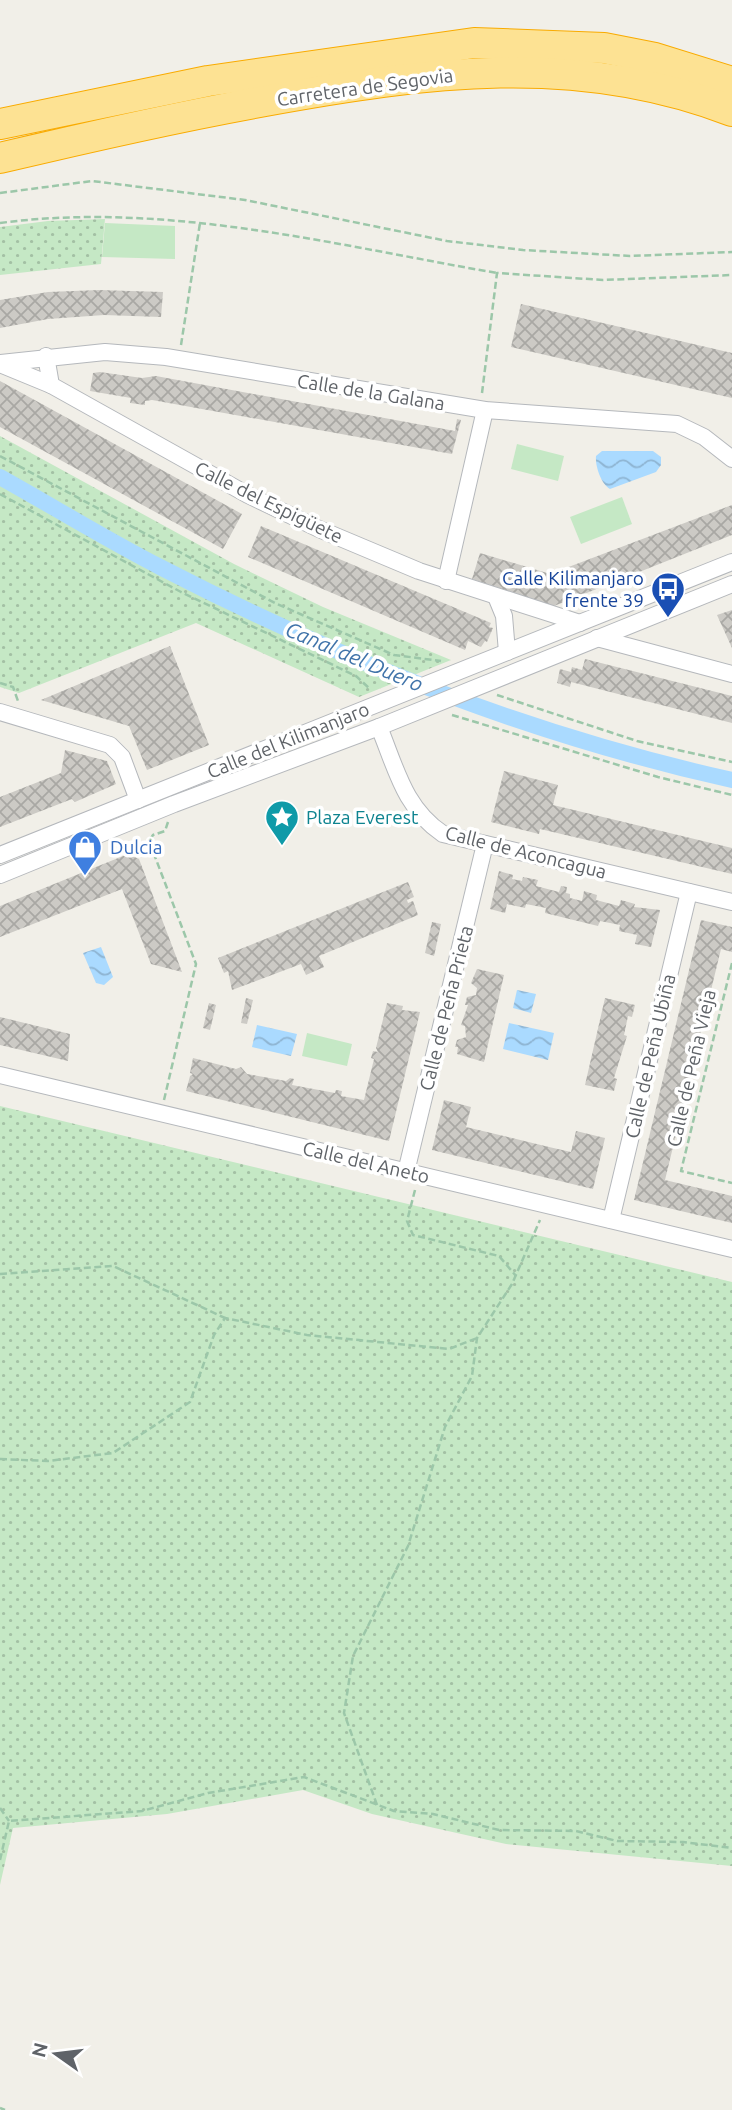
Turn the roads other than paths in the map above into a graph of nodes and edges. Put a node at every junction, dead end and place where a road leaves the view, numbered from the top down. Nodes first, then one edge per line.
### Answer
1 (732, 82) edge
2 (732, 111) edge
3 (9, 116) edge
4 (0, 158) edge
5 (46, 356) junction
6 (0, 363) edge
7 (51, 386) junction
8 (489, 403) junction
9 (732, 459) edge
10 (732, 562) edge
11 (446, 581) junction
12 (732, 584) edge
13 (496, 599) junction
14 (641, 620) junction
15 (580, 623) junction
16 (597, 638) junction
17 (507, 652) junction
18 (647, 652) junction
19 (732, 674) edge
20 (0, 712) edge
21 (380, 727) junction
22 (138, 800) junction
23 (485, 844) junction
24 (0, 855) edge
25 (0, 875) edge
26 (689, 892) junction
27 (732, 902) edge
28 (0, 1074) edge
29 (413, 1173) junction
30 (611, 1220) junction
31 (732, 1249) edge

1 - 3 highway, Carretera de Segovia
2 - 4 highway, Carretera de Segovia
5 - 6 street, Calle de la Galana
5 - 7 street
5 - 8 street, Calle de la Galana
6 - 7 street, Calle del Espigüete
7 - 11 street, Calle del Espigüete
8 - 9 street, Calle de la Galana
8 - 11 street
10 - 15 street, Calle del Kilimanjaro
11 - 13 street, Calle del Espigüete
12 - 14 street, Calle del Kilimanjaro
13 - 15 street, Calle del Espigüete
13 - 17 street
14 - 16 street, Calle del Kilimanjaro
14 - 18 street
15 - 17 street, Calle del Kilimanjaro
16 - 18 street
16 - 21 street, Calle del Kilimanjaro
17 - 22 street, Calle del Kilimanjaro
18 - 19 street
20 - 22 street
21 - 23 street, Calle de Aconcagua
21 - 25 street, Calle del Kilimanjaro
22 - 24 street, Calle del Kilimanjaro
23 - 26 street, Calle de Aconcagua
23 - 29 street, Calle de Peña Prieta
26 - 27 street, Calle de Aconcagua
26 - 30 street, Calle de Peña Ubiña
28 - 29 street, Calle del Aneto
29 - 30 street, Calle del Aneto
30 - 31 street, Calle del Aneto

